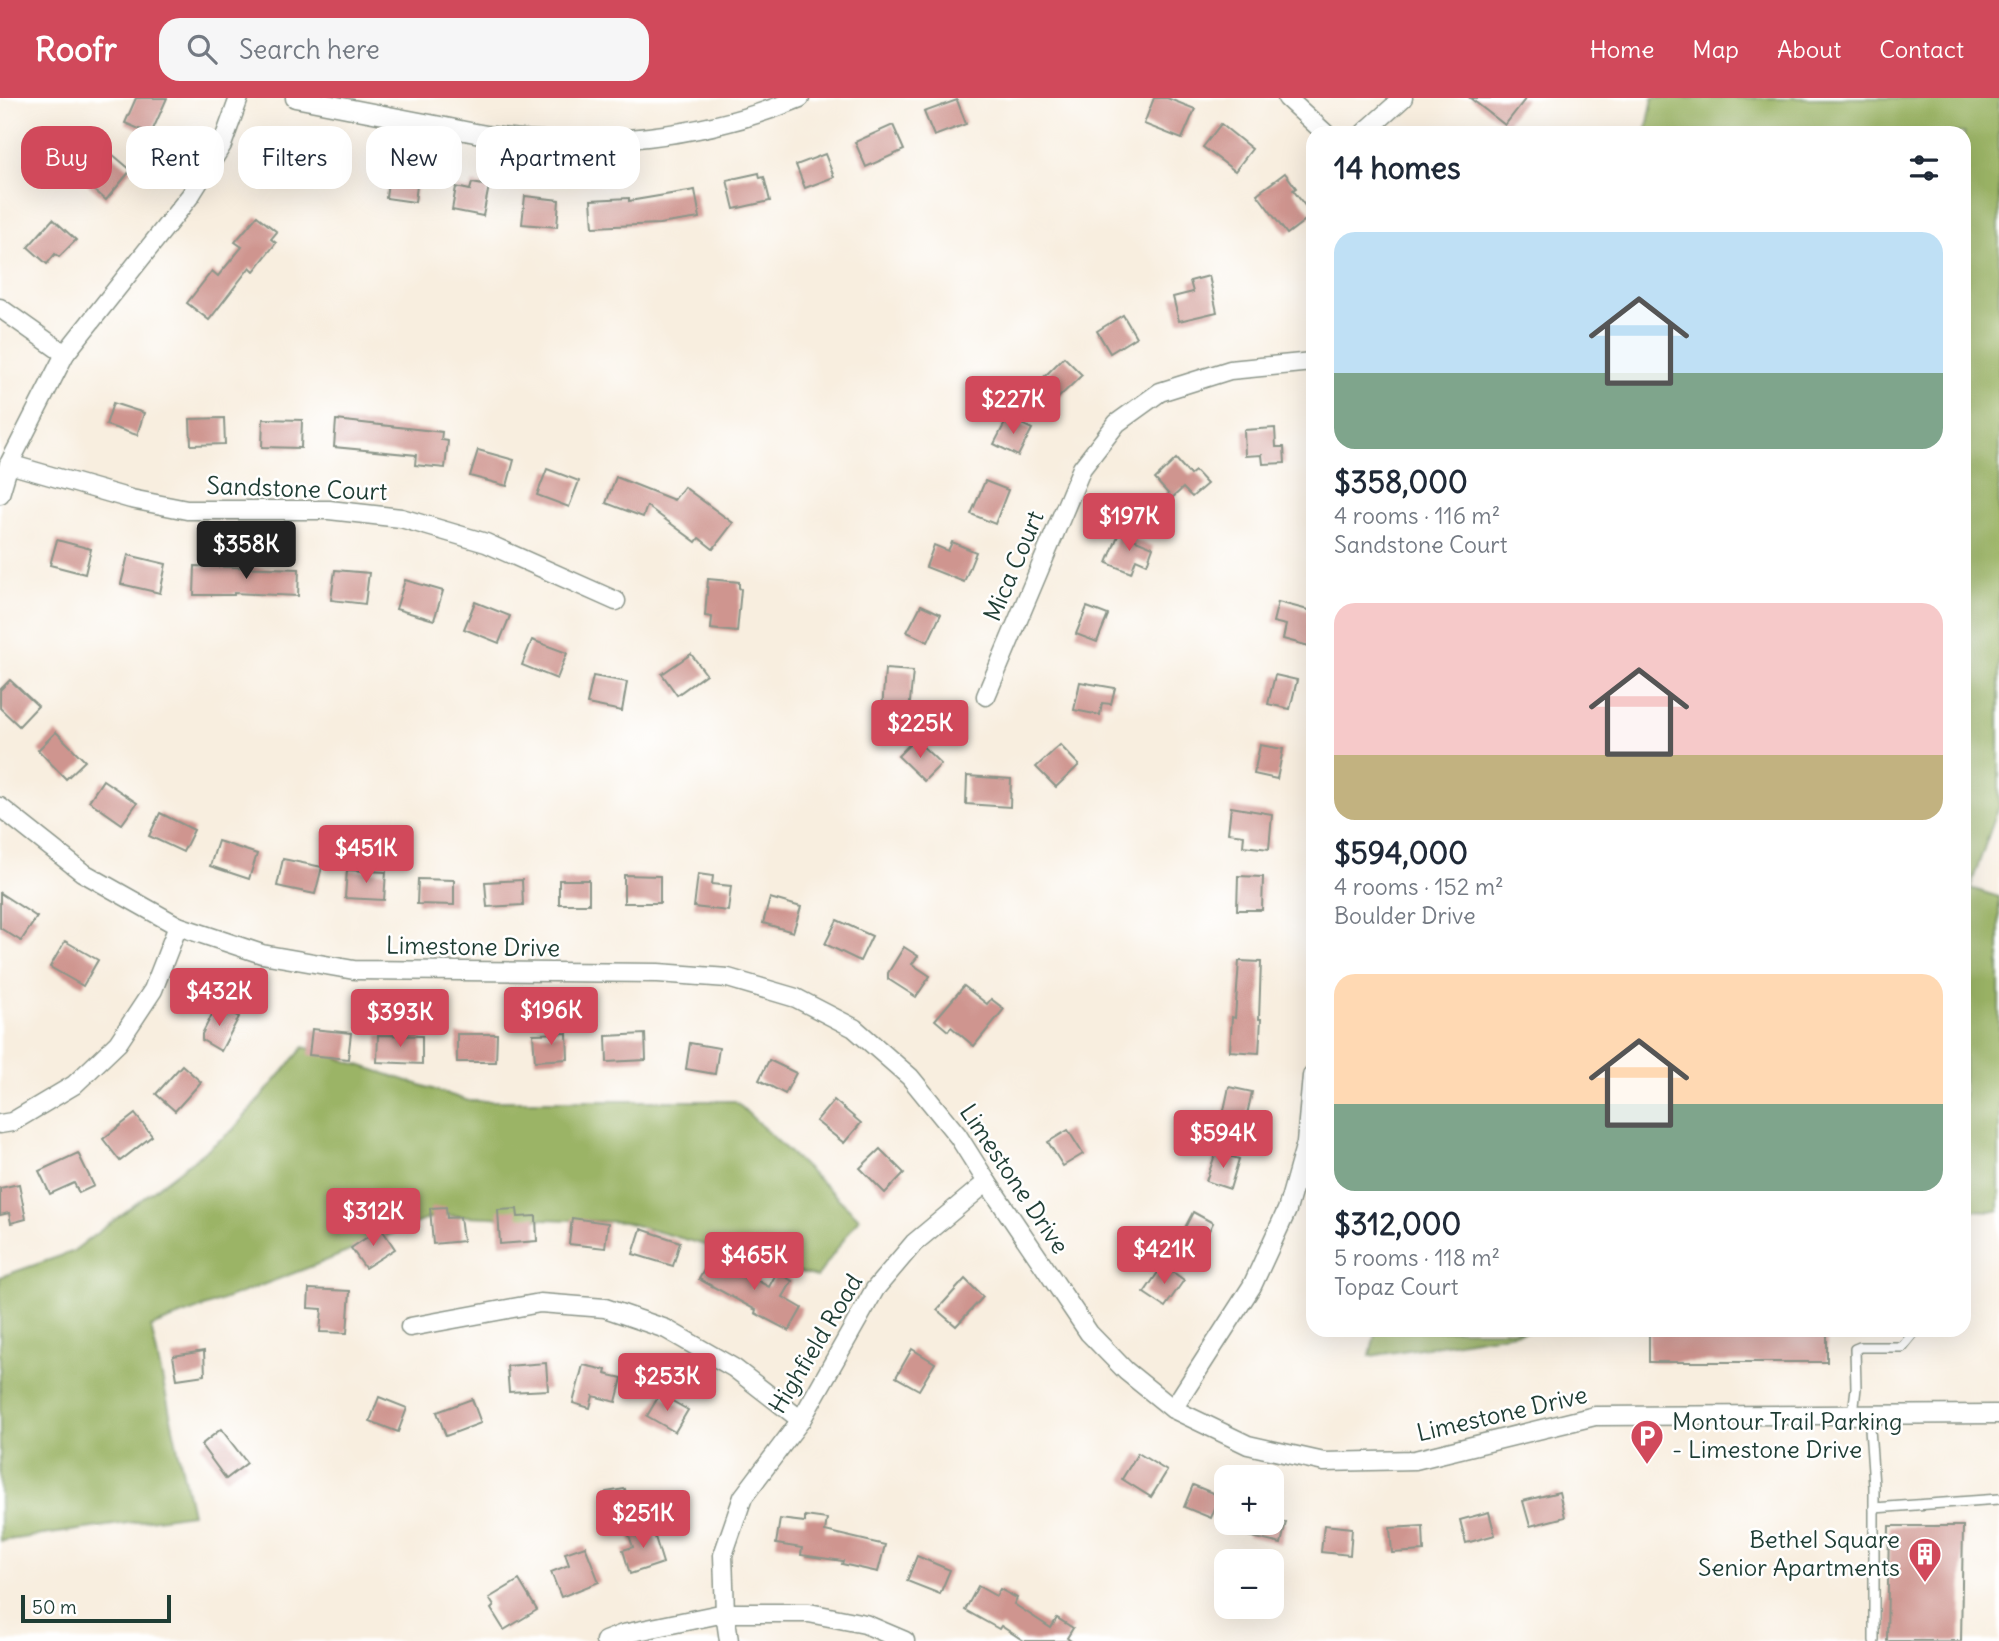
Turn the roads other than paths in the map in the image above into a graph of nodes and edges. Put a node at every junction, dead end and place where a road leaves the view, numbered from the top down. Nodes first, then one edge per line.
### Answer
1 (239, 98) edge
2 (295, 98) edge
3 (800, 98) edge
4 (1287, 98) edge
5 (1403, 98) edge
6 (1317, 126) edge
7 (1372, 126) edge
8 (0, 308) edge
9 (65, 354) junction
10 (1306, 363) edge
11 (9, 464) junction
12 (0, 494) edge
13 (616, 601) dead end
14 (986, 696) dead end
15 (0, 807) edge
16 (178, 926) junction
17 (0, 1124) edge
18 (1306, 1143) edge
19 (987, 1182) junction
20 (410, 1327) dead end
21 (1910, 1337) edge
22 (1173, 1409) junction
23 (1861, 1414) junction
24 (1999, 1414) edge
25 (801, 1420) junction
26 (1999, 1499) edge
27 (1874, 1508) junction
28 (725, 1613) junction
29 (605, 1641) edge
30 (729, 1641) edge
31 (905, 1641) edge
32 (1874, 1641) edge

1 - 9 street
2 - 3 street
4 - 6 street
5 - 7 street
8 - 9 street
9 - 11 street
10 - 14 street, Mica Court
11 - 12 street
11 - 13 street, Sandstone Court
15 - 16 street, Limestone Drive
16 - 17 street
16 - 19 street, Limestone Drive
18 - 22 street
19 - 22 street, Limestone Drive
19 - 25 street, Highfield Road
20 - 25 street
21 - 23 lane
22 - 23 street, Limestone Drive
23 - 24 street, Limestone Drive
23 - 27 lane
25 - 28 street, Highfield Road
26 - 27 lane
27 - 32 lane
28 - 29 street
28 - 30 street, Highfield Road
28 - 31 street

